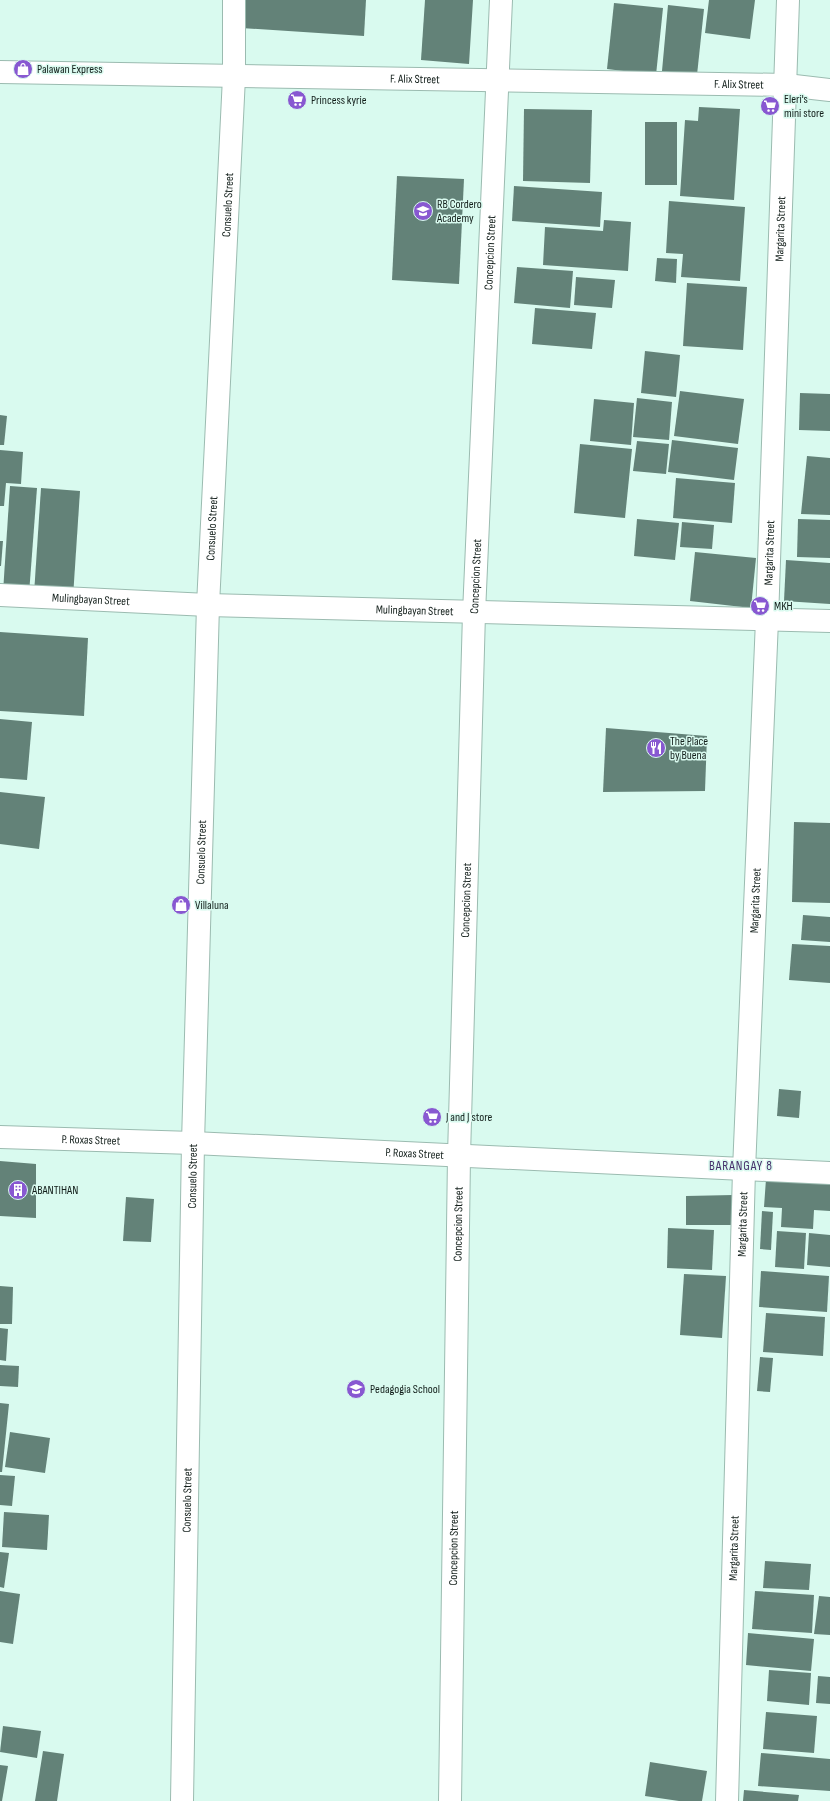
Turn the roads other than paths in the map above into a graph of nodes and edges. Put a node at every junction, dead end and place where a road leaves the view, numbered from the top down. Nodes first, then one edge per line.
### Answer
1 (234, 0) edge
2 (501, 0) edge
3 (788, 0) edge
4 (0, 72) edge
5 (234, 77) junction
6 (499, 80) junction
7 (786, 85) junction
8 (830, 90) edge
9 (0, 595) edge
10 (208, 605) junction
11 (474, 613) junction
12 (767, 620) junction
13 (830, 621) edge
14 (0, 1137) edge
15 (193, 1143) junction
16 (459, 1156) junction
17 (744, 1170) junction
18 (830, 1173) edge
19 (182, 1801) edge
20 (450, 1801) edge
21 (727, 1801) edge

1 - 5 street, Consuelo Street
2 - 6 street, Concepcion Street
3 - 7 street, Margarita Street
4 - 5 street, F. Alix Street
5 - 6 street, F. Alix Street
5 - 10 street, Consuelo Street
6 - 7 street, F. Alix Street
6 - 11 street, Concepcion Street
7 - 8 street, F. Alix Street
7 - 12 street, Margarita Street
9 - 10 street, Mulingbayan Street
10 - 11 street, Mulingbayan Street
10 - 15 street, Consuelo Street
11 - 12 street, Mulingbayan Street
11 - 16 street, Concepcion Street
12 - 13 street, Mulingbayan Street
12 - 17 street, Margarita Street
14 - 15 street, P. Roxas Street
15 - 16 street, P. Roxas Street
15 - 19 street, Consuelo Street
16 - 17 street, P. Roxas Street
16 - 20 street, Concepcion Street
17 - 18 street, P. Roxas Street
17 - 21 street, Margarita Street

